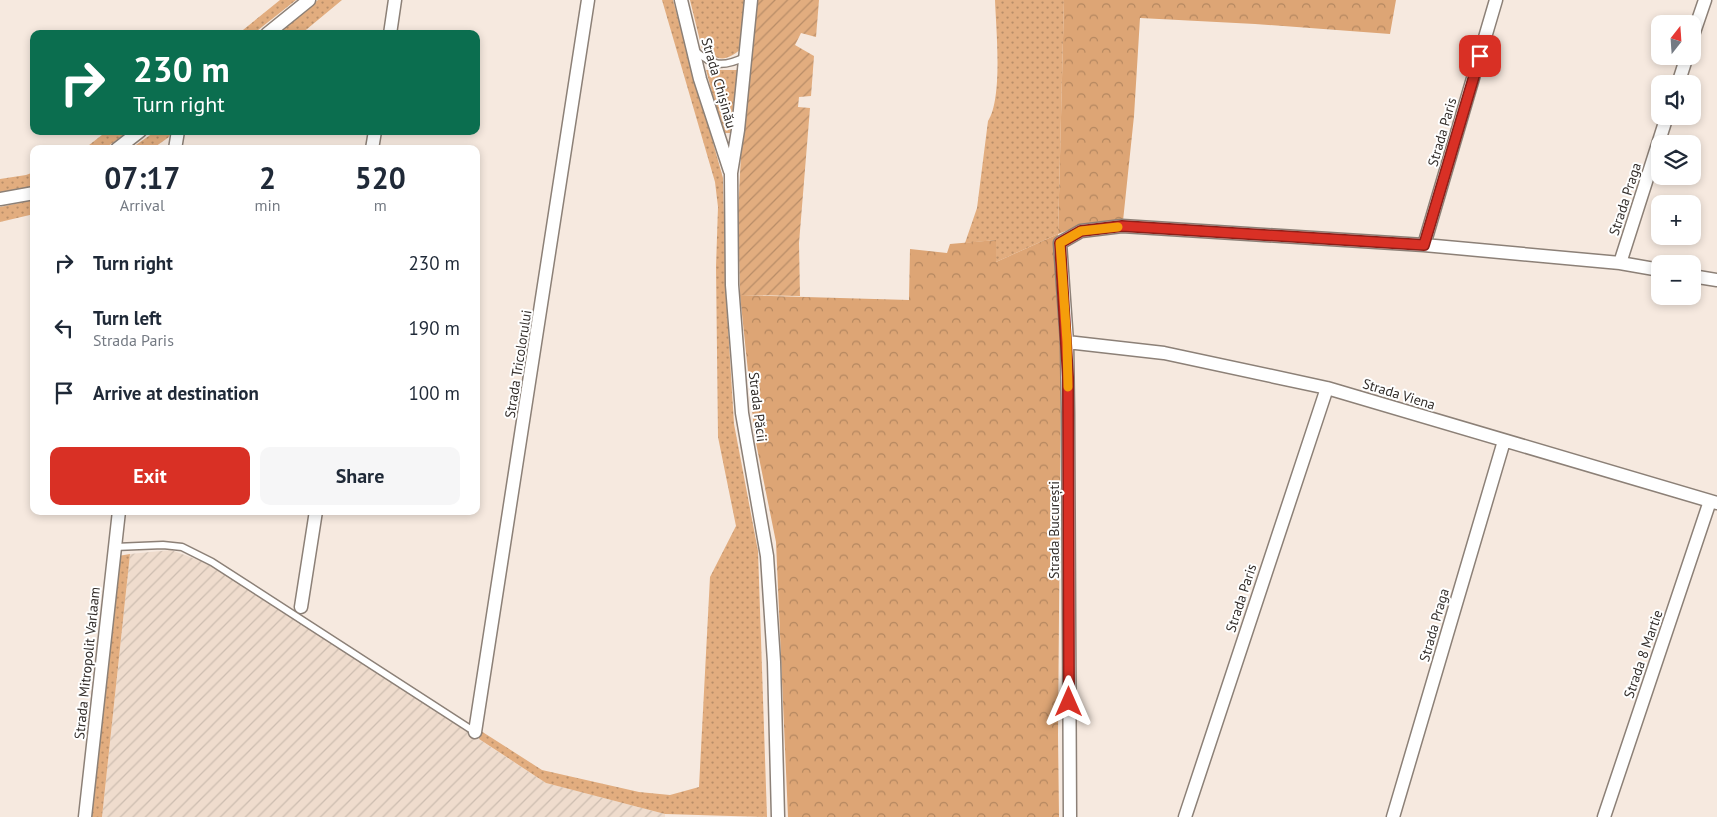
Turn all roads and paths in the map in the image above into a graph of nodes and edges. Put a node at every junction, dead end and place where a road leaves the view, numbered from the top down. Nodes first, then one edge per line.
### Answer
1 (309, 0) edge
2 (395, 0) edge
3 (588, 0) edge
4 (681, 0) edge
5 (751, 0) edge
6 (1496, 0) edge
7 (1705, 0) edge
8 (1700, 15) edge
9 (272, 30) edge
10 (391, 30) edge
11 (694, 49) junction
12 (744, 57) junction
13 (1664, 125) edge
14 (135, 135) edge
15 (122, 145) edge
16 (731, 173) junction
17 (30, 194) edge
18 (0, 199) edge
19 (1424, 245) junction
20 (1620, 263) junction
21 (1651, 268) edge
22 (1701, 277) edge
23 (1717, 280) edge
24 (1067, 342) junction
25 (1327, 388) junction
26 (1504, 441) junction
27 (1713, 502) edge
28 (119, 515) edge
29 (315, 515) edge
30 (115, 546) junction
31 (301, 608) dead end
32 (474, 732) joint
33 (85, 817) edge
34 (778, 817) edge
35 (1070, 817) edge
36 (1185, 817) edge
37 (1393, 817) edge
38 (1604, 817) edge

1 - 9 street
2 - 10 street
3 - 32 street, Strada Tricolorului
4 - 11 street, Strada Chișinău
5 - 12 street, Strada Păcii
6 - 19 street, Strada Paris
7 - 8 street
11 - 12 lane
11 - 16 street, Strada Chișinău
12 - 16 street, Strada Păcii
13 - 20 street, Strada Praga
14 - 15 street
16 - 34 street, Strada Păcii
17 - 18 street
19 - 20 street
19 - 24 street, Strada București
20 - 21 street
22 - 23 street
24 - 25 street, Strada Viena
24 - 35 street, Strada București
25 - 26 street, Strada Viena
25 - 36 street, Strada Paris
26 - 27 street, Strada Viena
26 - 37 street, Strada Praga
27 - 38 street, Strada 8 Martie
28 - 30 street, Strada Mitropolit Varlaam
29 - 31 street
30 - 32 lane
30 - 33 street, Strada Mitropolit Varlaam

